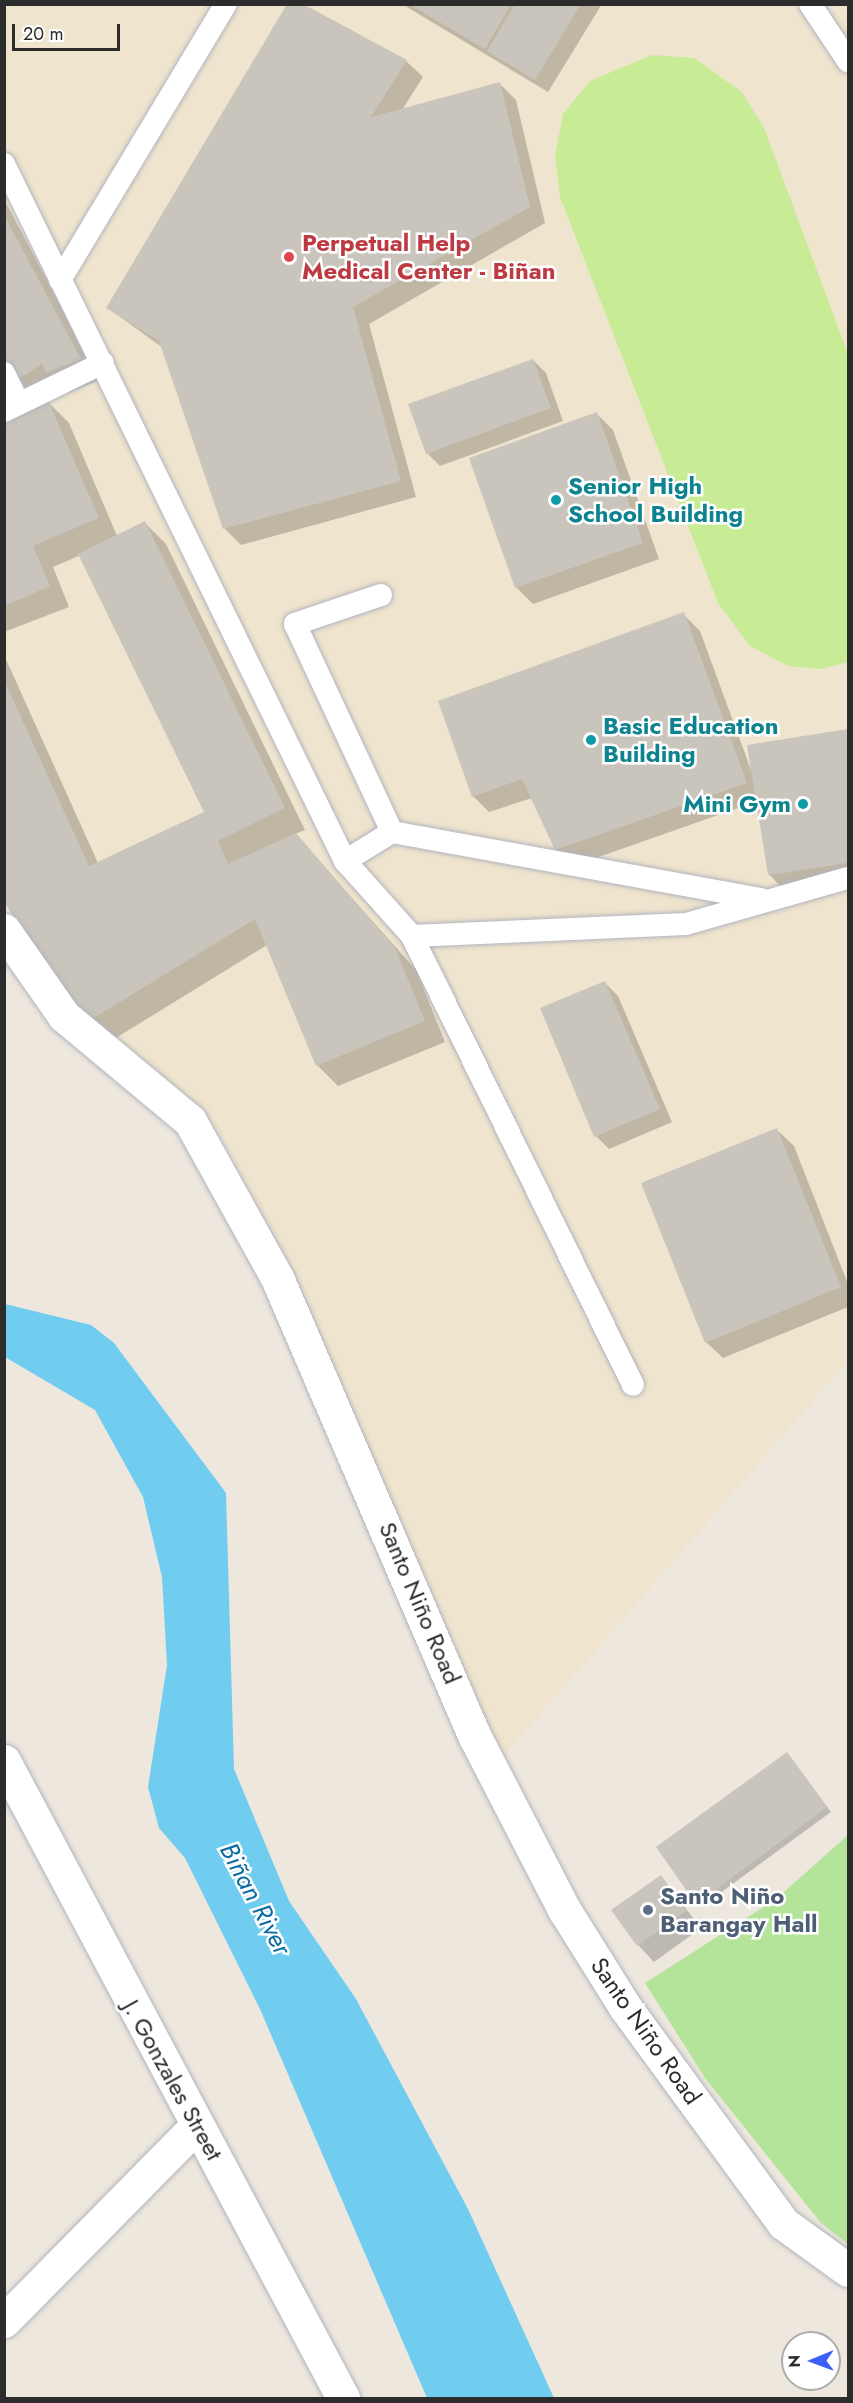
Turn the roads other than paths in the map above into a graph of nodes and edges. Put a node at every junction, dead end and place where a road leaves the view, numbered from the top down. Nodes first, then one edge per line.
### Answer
1 (226, 4) edge
2 (810, 4) edge
3 (849, 61) edge
4 (4, 164) edge
5 (60, 279) junction
6 (103, 363) junction
7 (4, 373) edge
8 (12, 408) edge
9 (381, 595) dead end
10 (392, 832) junction
11 (345, 861) junction
12 (849, 878) edge
13 (769, 901) junction
14 (412, 936) junction
15 (10, 948) edge
16 (633, 1385) dead end
17 (4, 1761) edge
18 (196, 2126) junction
19 (849, 2271) edge
20 (4, 2321) edge
21 (343, 2398) edge

1 - 5 lane
2 - 3 lane
4 - 5 lane
5 - 6 lane
6 - 8 lane
6 - 11 lane
7 - 8 lane
9 - 10 lane
10 - 11 lane
10 - 13 lane
11 - 14 lane
12 - 13 lane
13 - 14 lane
14 - 16 lane
15 - 19 street, Santo Niño Road
17 - 18 street, J. Gonzales Street
18 - 20 street
18 - 21 street, J. Gonzales Street

